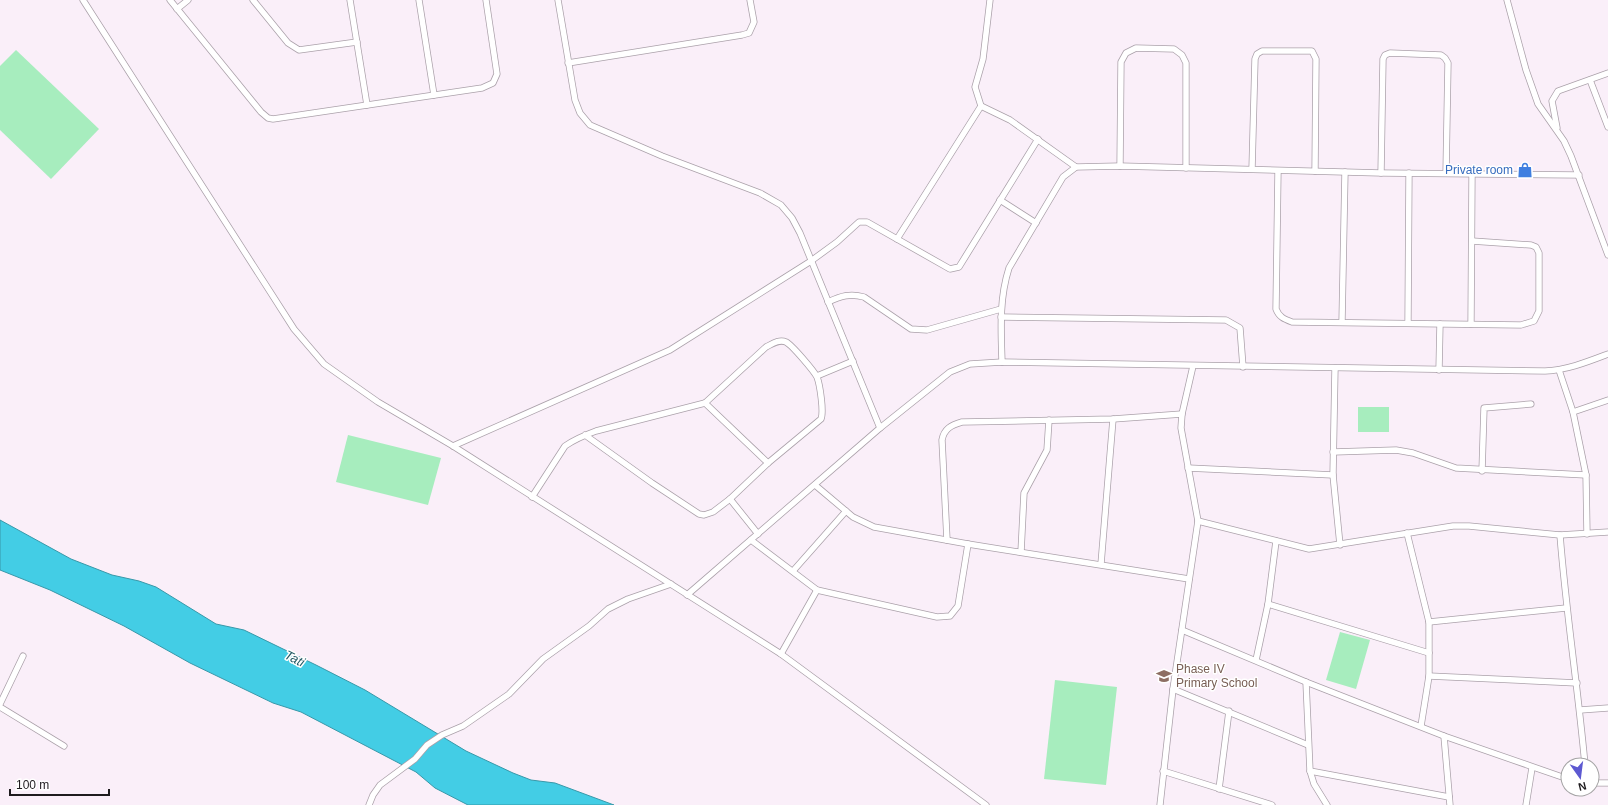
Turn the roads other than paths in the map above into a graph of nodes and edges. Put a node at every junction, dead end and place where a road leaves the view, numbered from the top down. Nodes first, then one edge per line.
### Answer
1 (83, 0) edge
2 (170, 0) edge
3 (188, 0) edge
4 (253, 0) edge
5 (350, 0) edge
6 (419, 0) edge
7 (486, 0) edge
8 (558, 0) edge
9 (750, 0) edge
10 (990, 0) edge
11 (1507, 0) edge
12 (178, 9) junction
13 (357, 42) junction
14 (568, 63) junction
15 (1608, 73) edge
16 (1590, 80) junction
17 (434, 95) junction
18 (367, 105) junction
19 (981, 106) junction
20 (1608, 127) edge
21 (1557, 130) junction
22 (1038, 139) junction
23 (1120, 166) junction
24 (1076, 167) junction
25 (1186, 168) junction
26 (1252, 169) junction
27 (1278, 170) junction
28 (1315, 171) junction
29 (1345, 172) junction
30 (1381, 173) junction
31 (1409, 173) junction
32 (1446, 174) junction
33 (1472, 175) junction
34 (1579, 175) junction
35 (1000, 200) junction
36 (1036, 223) junction
37 (897, 239) junction
38 (1472, 241) junction
39 (1608, 255) edge
40 (811, 261) junction
41 (828, 302) junction
42 (1001, 309) junction
43 (1001, 317) junction
44 (1342, 322) junction
45 (1408, 323) junction
46 (1440, 324) junction
47 (1471, 324) junction
48 (1608, 354) edge
49 (853, 361) junction
50 (1002, 362) junction
51 (1193, 366) junction
52 (1243, 367) junction
53 (1335, 368) junction
54 (1439, 370) junction
55 (1559, 370) junction
56 (817, 376) junction
57 (1608, 400) edge
58 (705, 403) junction
59 (1531, 404) dead end
60 (1573, 412) junction
61 (1182, 414) junction
62 (1113, 419) junction
63 (1049, 420) junction
64 (880, 428) junction
65 (585, 435) junction
66 (453, 446) junction
67 (1333, 452) junction
68 (768, 463) junction
69 (1188, 468) junction
70 (1482, 471) junction
71 (1586, 475) junction
72 (1333, 476) junction
73 (815, 485) junction
74 (532, 497) junction
75 (730, 499) junction
76 (846, 511) junction
77 (1198, 521) junction
78 (1608, 532) edge
79 (1407, 533) junction
80 (758, 534) junction
81 (1587, 534) junction
82 (1560, 535) junction
83 (751, 540) junction
84 (947, 540) junction
85 (1276, 541) junction
86 (968, 544) junction
87 (1340, 546) junction
88 (1021, 552) junction
89 (1101, 564) junction
90 (793, 571) junction
91 (1189, 579) junction
92 (672, 584) junction
93 (817, 590) junction
94 (687, 595) junction
95 (1268, 604) junction
96 (1566, 608) junction
97 (1429, 622) junction
98 (1182, 630) junction
99 (1429, 653) junction
100 (781, 654) junction
101 (23, 656) dead end
102 (1256, 660) junction
103 (1429, 676) junction
104 (1306, 682) junction
105 (1576, 683) junction
106 (1174, 689) junction
107 (0, 704) edge
108 (0, 707) edge
109 (1608, 708) edge
110 (1580, 710) junction
111 (1229, 711) junction
112 (1421, 726) junction
113 (1444, 736) junction
114 (1308, 745) junction
115 (64, 746) dead end
116 (1584, 757) edge
117 (1532, 768) junction
118 (1163, 771) junction
119 (1310, 771) junction
120 (1560, 777) edge
121 (1219, 789) junction
122 (1449, 797) junction
123 (369, 805) edge
124 (986, 805) edge
125 (1160, 805) edge
126 (1272, 805) edge
127 (1327, 805) edge
128 (1450, 805) edge
129 (1526, 805) edge

1 - 66 street
2 - 12 street
3 - 12 street
4 - 13 street
5 - 13 street
6 - 17 street
7 - 17 street
8 - 14 street
9 - 14 street
10 - 19 street
11 - 21 street
12 - 18 street
13 - 18 street
14 - 40 street
15 - 16 street
16 - 20 street
16 - 21 street
17 - 18 street
19 - 22 street
19 - 37 street
21 - 34 street
22 - 24 street
22 - 35 street
23 - 24 street
23 - 25 street
23 - 25 street
24 - 36 street
25 - 26 street
26 - 27 street
26 - 28 street
27 - 28 street
27 - 44 street
28 - 29 street
29 - 30 street
29 - 44 street
30 - 31 street
30 - 32 street
31 - 32 street
31 - 45 street
32 - 33 street
33 - 34 street
33 - 38 street
34 - 39 street
35 - 36 street
35 - 37 street
36 - 42 street
37 - 40 street
38 - 47 street
38 - 47 street
40 - 41 street
40 - 66 street
41 - 42 street
41 - 49 street
42 - 43 street
43 - 50 street
43 - 52 street
44 - 45 street
45 - 46 street
46 - 47 street
46 - 54 street
48 - 55 street
49 - 56 street
49 - 64 street
50 - 51 street
50 - 64 street
51 - 52 street
51 - 61 street
52 - 53 street
53 - 54 street
53 - 67 street
54 - 55 street
55 - 60 street
56 - 58 street
56 - 68 street
57 - 60 street
58 - 65 street
58 - 68 street
59 - 70 street
60 - 71 street
61 - 62 street
61 - 69 street
62 - 63 street
62 - 89 street
63 - 84 street
63 - 88 street
64 - 73 street
65 - 74 street
65 - 75 street
66 - 74 street
67 - 70 street
67 - 72 street
68 - 75 street
69 - 72 street
69 - 77 street
70 - 71 street
71 - 81 street
72 - 87 street
73 - 76 street
73 - 80 street
74 - 92 street
75 - 80 street
76 - 84 street
76 - 90 street
77 - 85 street
77 - 91 street
78 - 81 street
79 - 82 street
79 - 87 street
79 - 97 street
80 - 83 street
81 - 82 street
82 - 96 street
83 - 90 street
83 - 94 street
84 - 86 street
85 - 87 street
85 - 95 street
86 - 88 street
86 - 93 street
88 - 89 street
89 - 91 street
90 - 93 street
91 - 98 street
92 - 94 street
92 - 123 street
93 - 100 street
94 - 100 street
95 - 99 street
95 - 102 street
96 - 97 street
96 - 105 street
97 - 99 street
98 - 102 street
98 - 106 street
99 - 103 street
100 - 124 street
101 - 107 street
102 - 104 street
103 - 105 street
103 - 112 street
104 - 112 street
104 - 114 street
105 - 110 street
106 - 111 street
106 - 118 street
108 - 115 street
109 - 110 street
110 - 116 street
111 - 114 street
111 - 121 street
112 - 113 street
113 - 117 street
113 - 122 street
114 - 119 street
117 - 120 street
117 - 129 street
118 - 121 street
118 - 125 street
119 - 122 street
119 - 127 street
121 - 126 street
122 - 128 street

